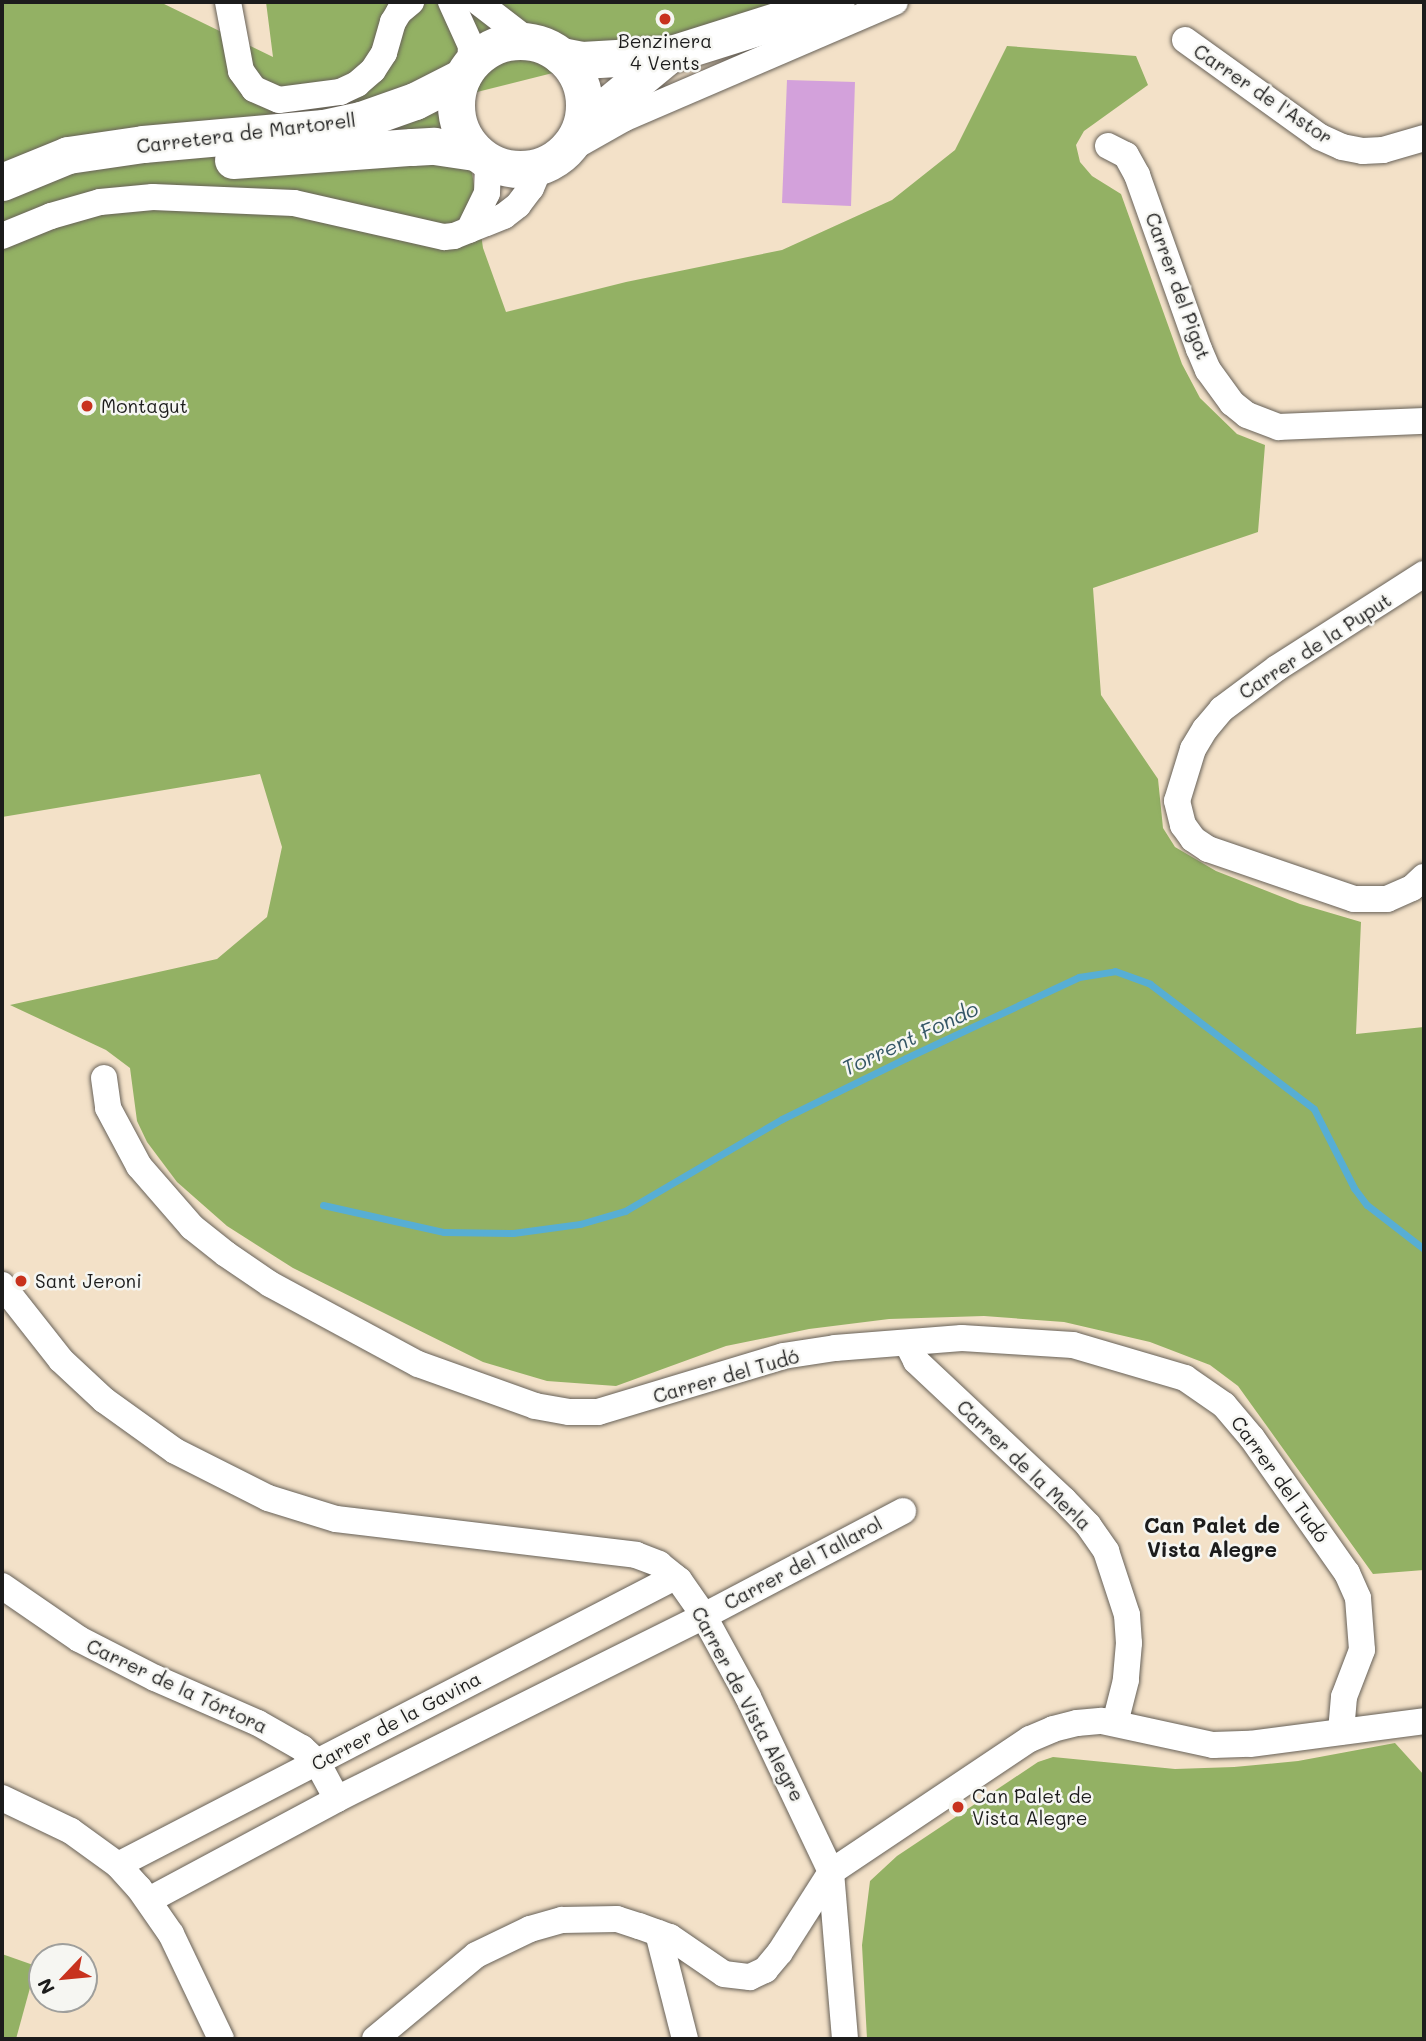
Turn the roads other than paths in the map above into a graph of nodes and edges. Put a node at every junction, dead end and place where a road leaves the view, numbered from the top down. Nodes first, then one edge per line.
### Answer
1 (228, 2) edge
2 (411, 2) edge
3 (451, 2) edge
4 (478, 2) edge
5 (895, 2) edge
6 (831, 3) edge
7 (1185, 40) dead end
8 (546, 49) junction
9 (668, 55) junction
10 (466, 70) junction
11 (1424, 138) edge
12 (1108, 146) dead end
13 (561, 149) junction
14 (482, 157) junction
15 (14, 178) edge
16 (469, 230) junction
17 (2, 236) edge
18 (1424, 421) edge
19 (1424, 574) edge
20 (1424, 877) edge
21 (104, 1078) dead end
22 (2, 1285) edge
23 (907, 1343) junction
24 (903, 1511) dead end
25 (675, 1577) junction
26 (2, 1586) edge
27 (704, 1616) junction
28 (1424, 1721) edge
29 (1115, 1723) junction
30 (1341, 1732) junction
31 (317, 1762) junction
32 (2, 1798) edge
33 (337, 1799) junction
34 (118, 1865) junction
35 (831, 1872) junction
36 (149, 1900) junction
37 (658, 1933) junction
38 (221, 2039) edge
39 (375, 2039) edge
40 (685, 2039) edge
41 (845, 2039) edge

1 - 2 street
3 - 10 street
4 - 8 street
5 - 13 street
6 - 9 main road, Carretera de Martorell
7 - 11 street, Carrer de l'Astor
8 - 9 main road, Carretera de Martorell
8 - 10 main road, Carretera de Martorell
8 - 13 main road
9 - 13 main road, Carretera de Martorell
10 - 14 main road
10 - 15 main road, Carretera de Martorell
12 - 18 street, Carrer del Pigot
13 - 14 main road, Carretera de Martorell
13 - 16 street
14 - 15 main road, Carretera de Martorell
14 - 16 street
16 - 17 street
19 - 20 street, Carrer de la Puput
21 - 23 street, Carrer del Tudó
22 - 25 street, Carrer de Vista Alegre
23 - 29 street, Carrer de la Merla
23 - 30 street, Carrer del Tudó
24 - 27 street, Carrer del Tallarol
25 - 27 street, Carrer de Vista Alegre
25 - 31 street, Carrer de la Gavina
26 - 31 street, Carrer de la Tórtora
27 - 33 street
27 - 35 street, Carrer de Vista Alegre
28 - 30 street
29 - 30 street
29 - 35 street
31 - 33 street, Carrer de la Tórtora
31 - 34 street, Carrer de la Gavina
32 - 34 street
33 - 36 street
34 - 36 street
35 - 37 street
35 - 41 street, Carrer de Vista Alegre
36 - 38 street
37 - 39 street
37 - 40 street

